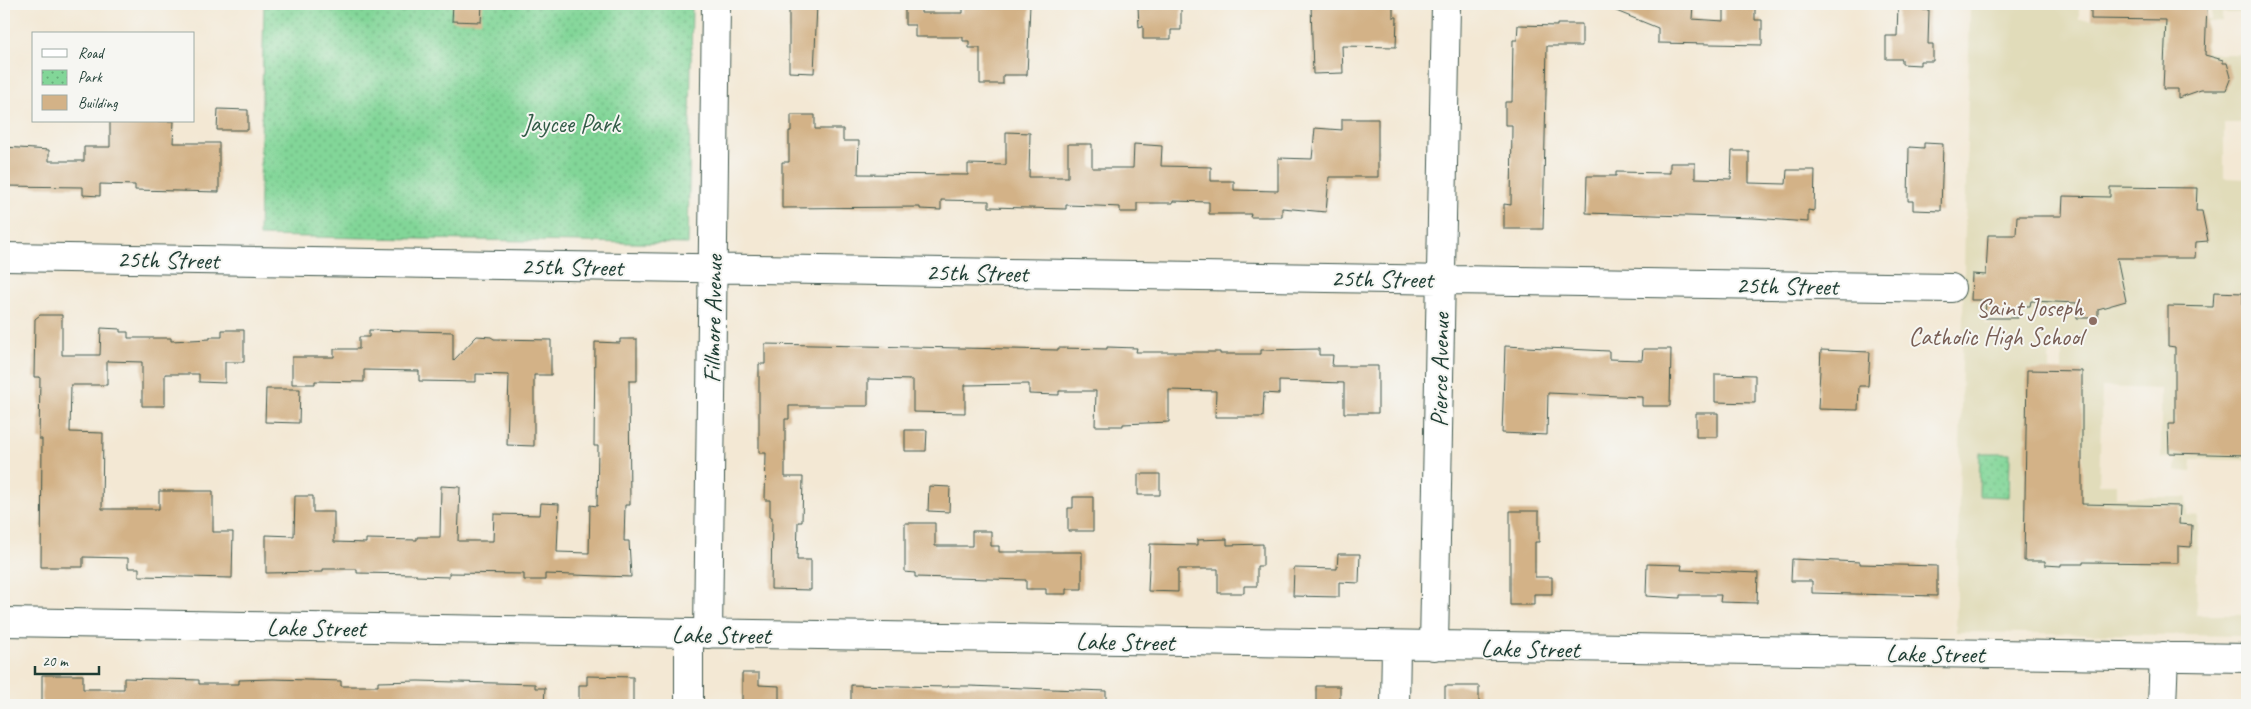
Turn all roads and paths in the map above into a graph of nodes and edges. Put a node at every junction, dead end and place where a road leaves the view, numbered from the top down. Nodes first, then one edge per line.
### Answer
1 (716, 4) edge
2 (1446, 4) edge
3 (4, 257) edge
4 (713, 268) junction
5 (1441, 279) junction
6 (1951, 288) dead end
7 (4, 622) edge
8 (699, 634) junction
9 (1396, 646) junction
10 (1434, 646) junction
11 (2164, 656) junction
12 (2247, 658) edge
13 (689, 705) edge
14 (1394, 705) edge
15 (2162, 705) edge

1 - 4 street, Fillmore Avenue
2 - 5 street, Pierce Avenue
3 - 4 street, 25th Street
4 - 5 street, 25th Street
4 - 8 street, Fillmore Avenue
5 - 6 street, 25th Street
5 - 10 street, Pierce Avenue
7 - 8 street, Lake Street
8 - 9 street, Lake Street
8 - 13 street, Fillmore Avenue
9 - 10 street, Lake Street
9 - 14 street
10 - 11 street, Lake Street
11 - 12 street, Lake Street
11 - 15 street

